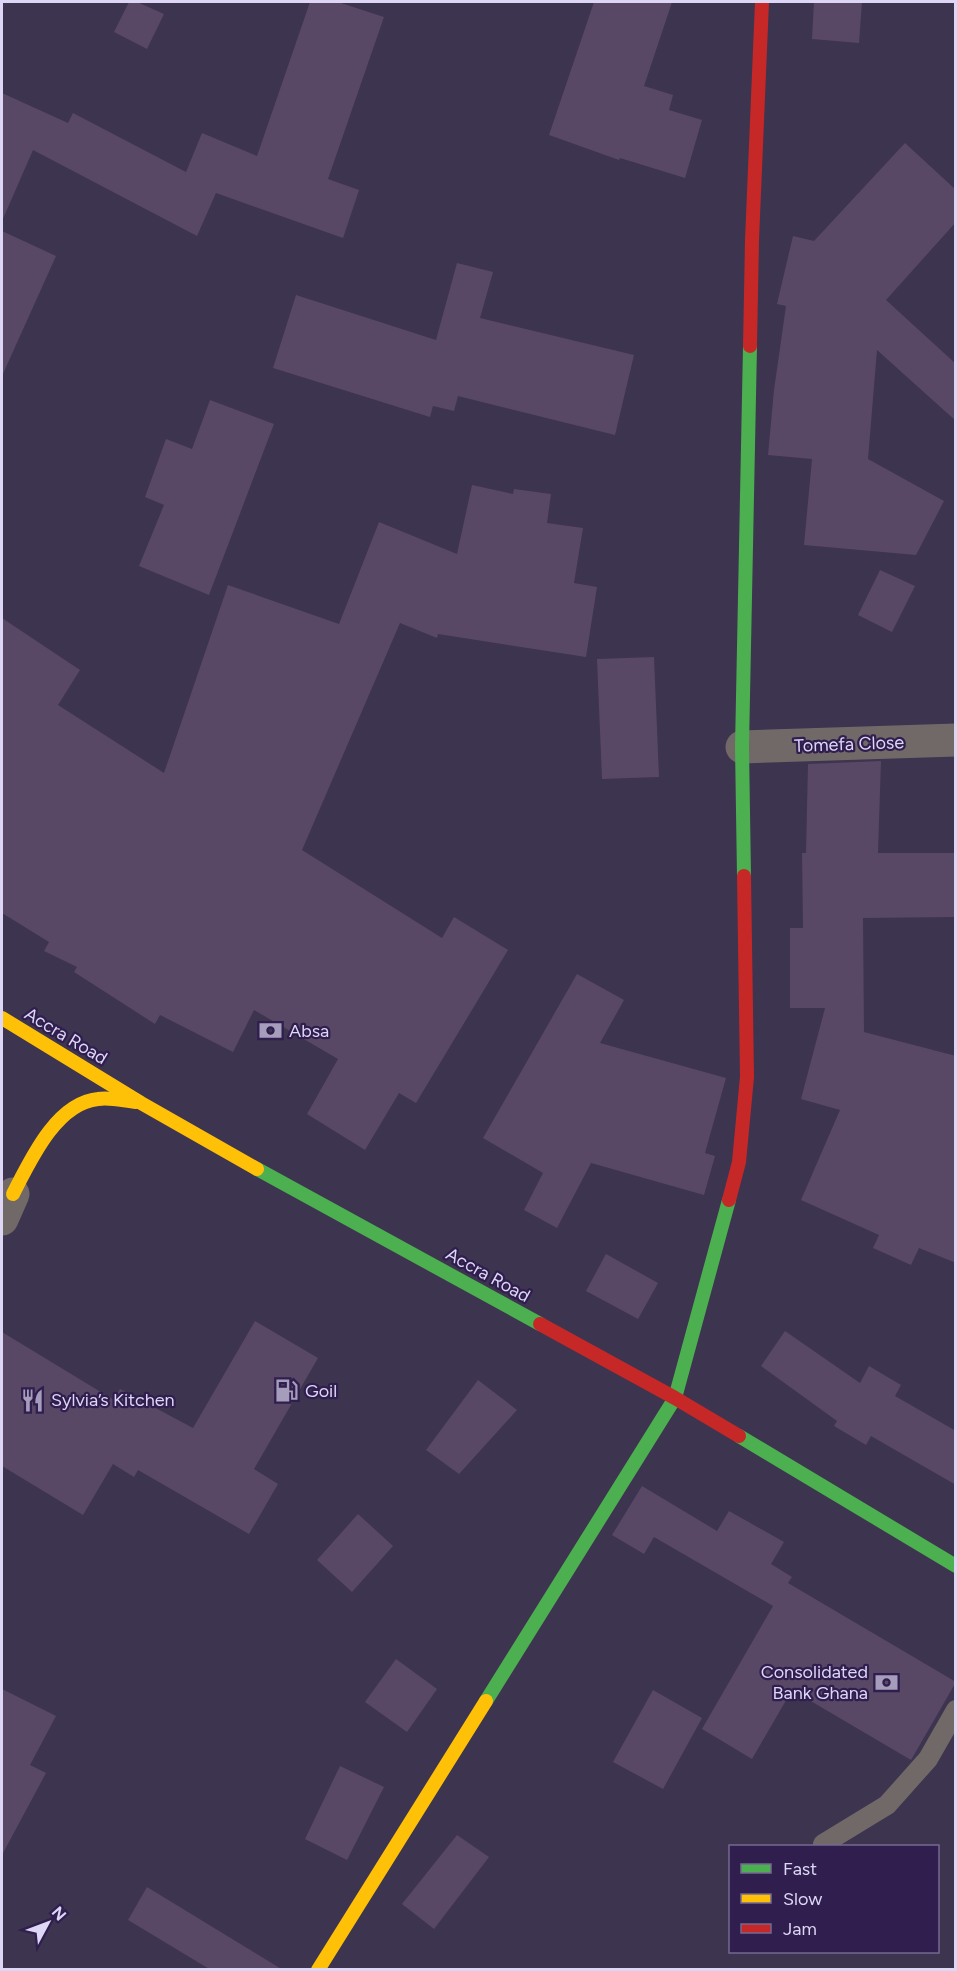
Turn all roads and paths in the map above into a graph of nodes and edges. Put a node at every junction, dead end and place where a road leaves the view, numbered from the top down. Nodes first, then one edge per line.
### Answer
1 (762, 2) edge
2 (956, 740) edge
3 (742, 747) junction
4 (2, 1018) edge
5 (141, 1103) junction
6 (7, 1199) edge
7 (675, 1398) junction
8 (956, 1566) edge
9 (956, 1710) edge
10 (823, 1844) dead end
11 (318, 1970) edge

1 - 3 street
2 - 3 street, Tomefa Close
3 - 7 street
4 - 5 street, Accra Road
5 - 6 street
5 - 7 street, Accra Road
7 - 8 street, Accra Road
7 - 11 street
9 - 10 lane

